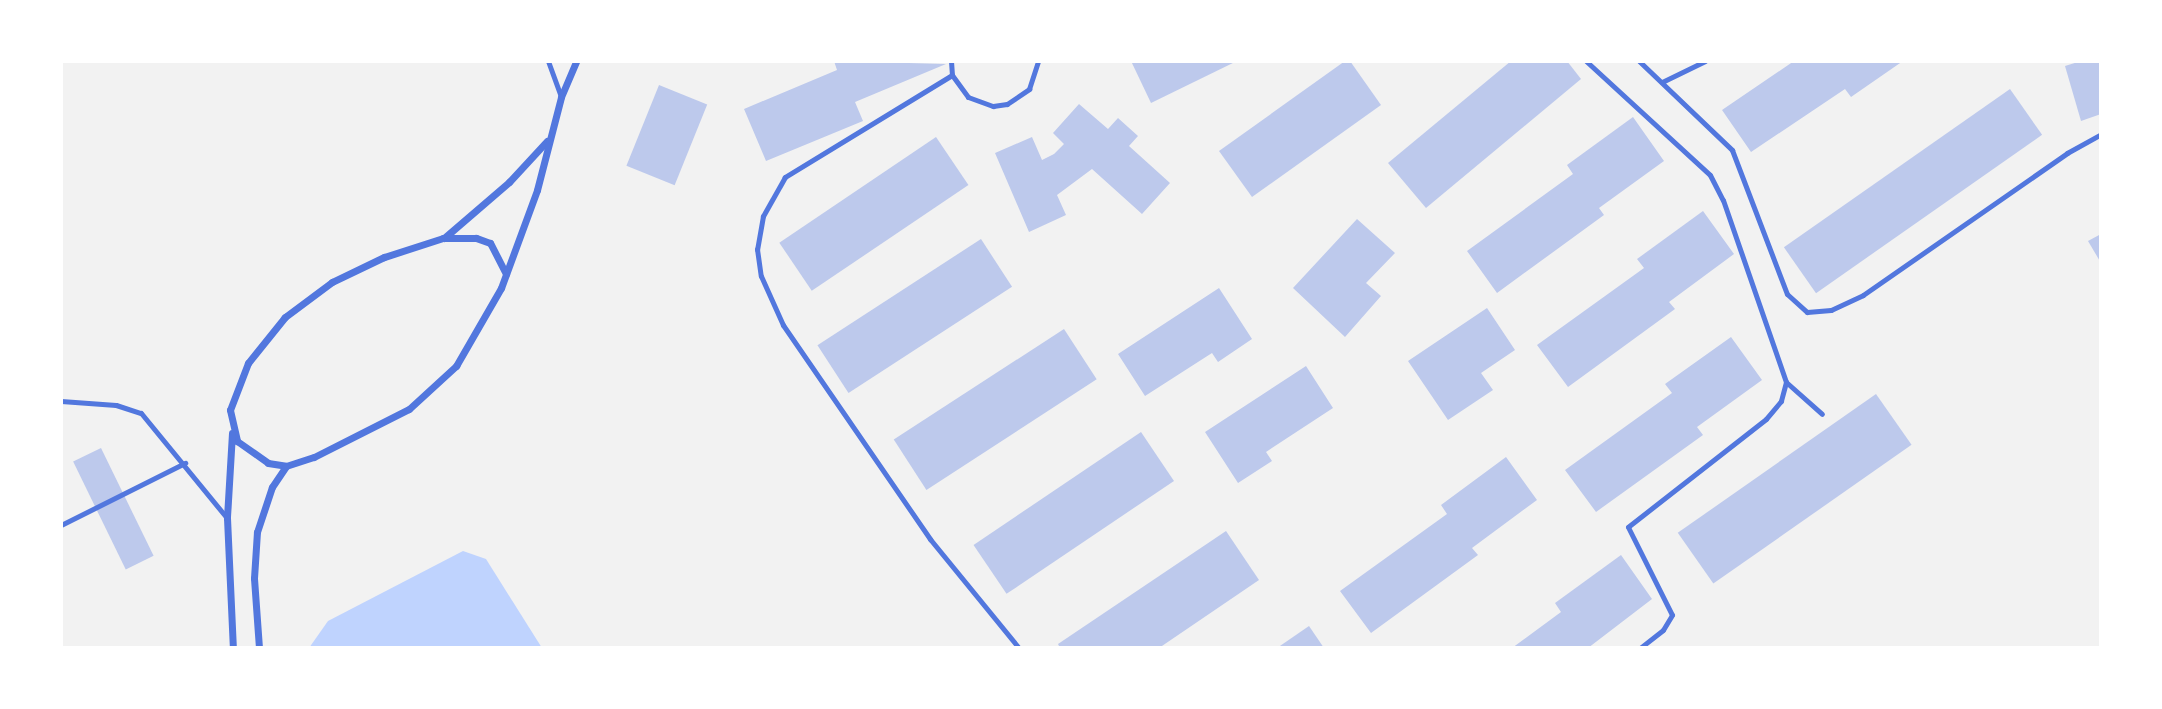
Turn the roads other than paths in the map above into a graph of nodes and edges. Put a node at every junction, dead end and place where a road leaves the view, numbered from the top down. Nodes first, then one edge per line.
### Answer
1 (548, 61) edge
2 (576, 61) edge
3 (951, 61) edge
4 (1038, 61) edge
5 (1586, 61) edge
6 (1639, 61) edge
7 (1704, 61) edge
8 (952, 75) junction
9 (1662, 82) junction
10 (561, 97) junction
11 (2101, 134) edge
12 (549, 139) junction
13 (443, 238) junction
14 (506, 274) junction
15 (1786, 382) junction
16 (61, 401) edge
17 (1822, 414) dead end
18 (232, 432) junction
19 (185, 463) junction
20 (286, 466) junction
21 (227, 518) junction
22 (61, 525) edge
23 (233, 648) edge
24 (260, 648) edge
25 (1019, 648) edge
26 (1640, 648) edge

1 - 10 lane
2 - 10 street
3 - 8 lane
4 - 8 lane
5 - 15 lane
6 - 9 lane
7 - 9 lane
8 - 25 lane
9 - 11 lane
10 - 12 street
12 - 13 street
12 - 14 street
13 - 14 street
13 - 18 street
14 - 20 street
15 - 17 lane
15 - 26 lane
16 - 19 lane
18 - 20 street
18 - 21 street
19 - 21 lane
19 - 22 lane
20 - 24 street
21 - 23 street

